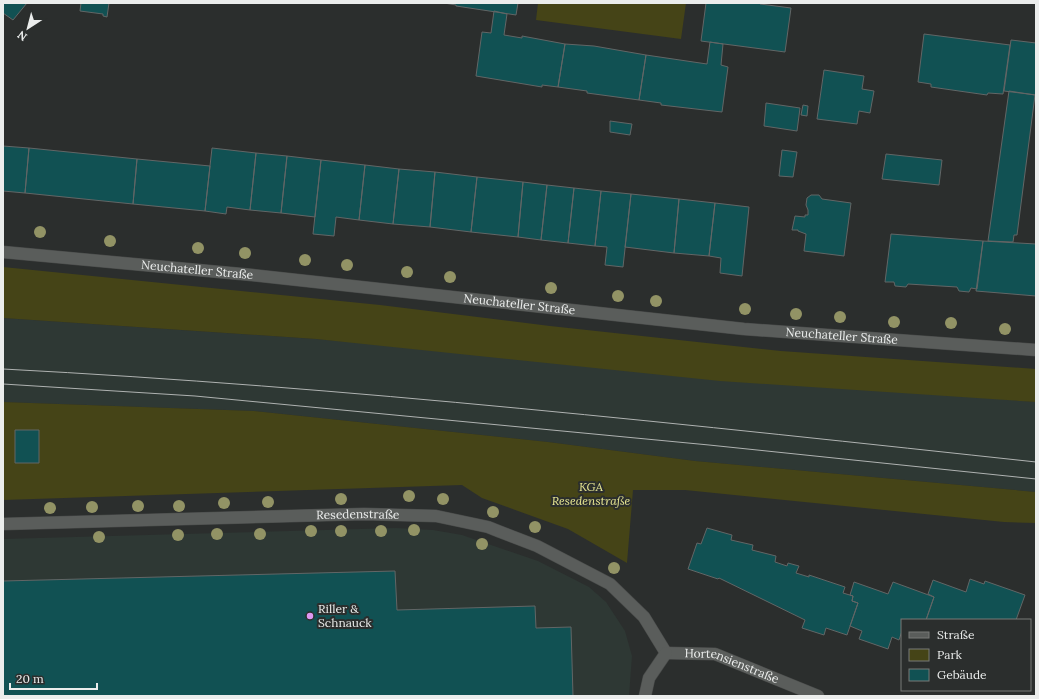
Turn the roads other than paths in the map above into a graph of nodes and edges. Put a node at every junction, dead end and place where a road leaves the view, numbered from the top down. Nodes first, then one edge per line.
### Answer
1 (3, 252) edge
2 (1036, 350) edge
3 (3, 524) edge
4 (666, 653) junction
5 (645, 696) edge
6 (818, 696) edge

1 - 2 street, Neuchateller Straße
3 - 4 street, Resedenstraße
4 - 5 street
4 - 6 street, Hortensienstraße

